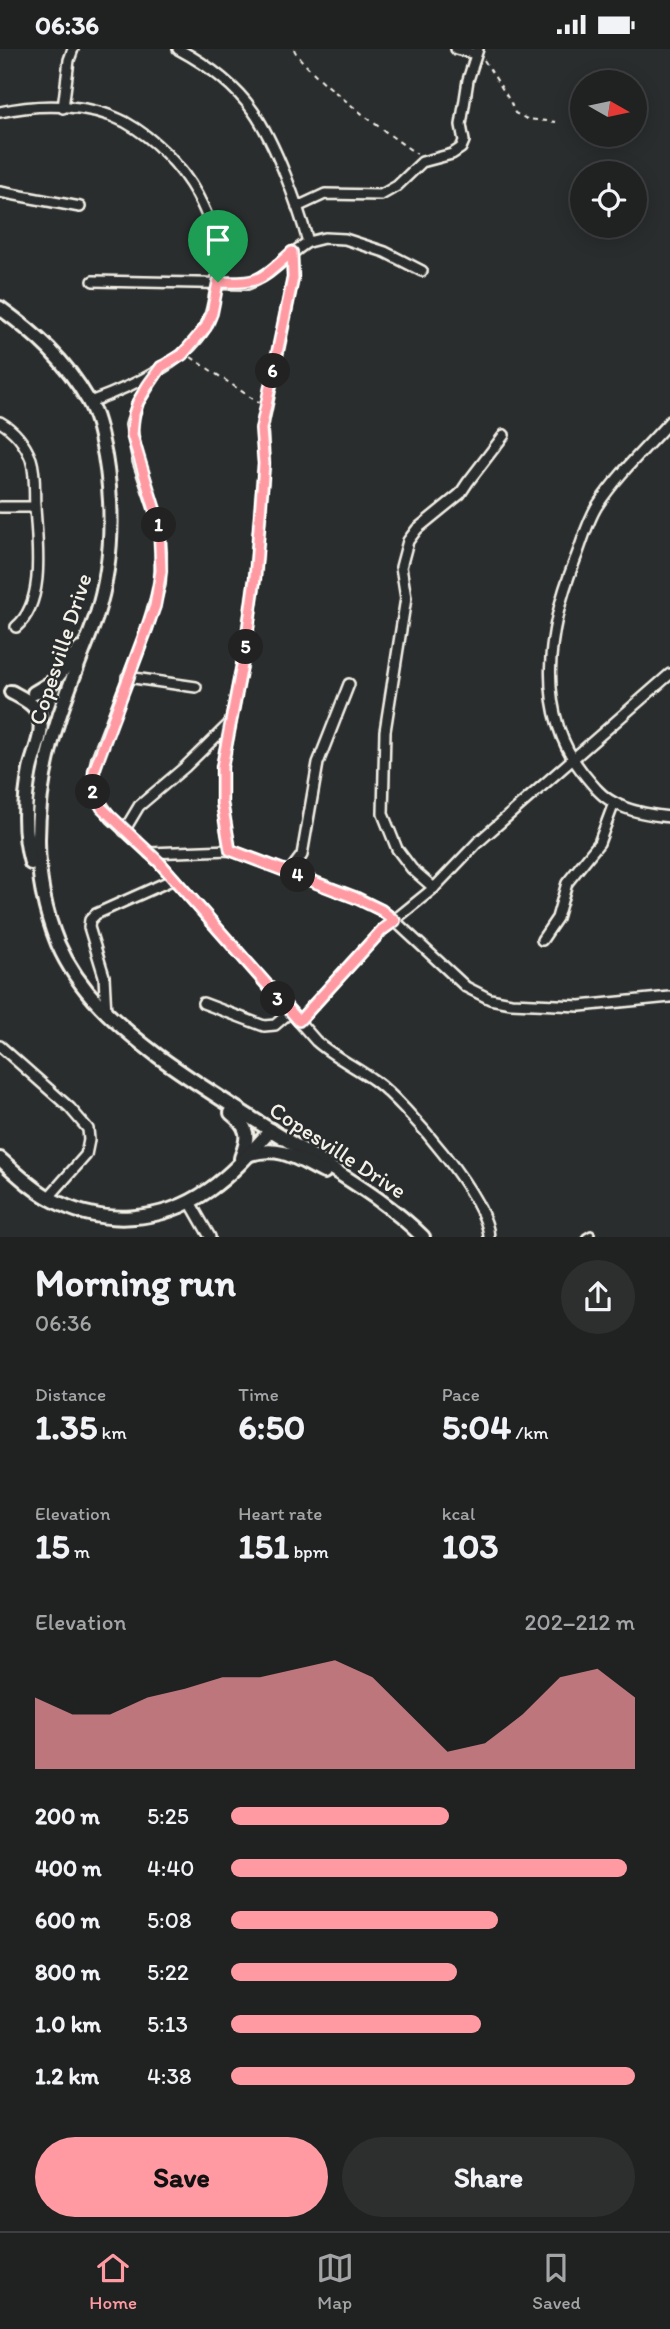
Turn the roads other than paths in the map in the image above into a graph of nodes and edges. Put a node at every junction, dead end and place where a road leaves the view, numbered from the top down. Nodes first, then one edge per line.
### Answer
1 (178, 49) edge
2 (456, 49) edge
3 (70, 50) edge
4 (476, 51) edge
5 (63, 108) junction
6 (0, 112) edge
7 (0, 192) edge
8 (80, 207) dead end
9 (297, 207) junction
10 (308, 242) junction
11 (292, 252) junction
12 (422, 271) dead end
13 (93, 281) dead end
14 (218, 282) junction
15 (0, 308) edge
16 (161, 367) junction
17 (90, 402) junction
18 (670, 421) edge
19 (0, 422) edge
20 (505, 435) dead end
21 (0, 507) edge
22 (35, 507) junction
23 (16, 627) dead end
24 (88, 638) junction
25 (670, 674) edge
26 (127, 677) junction
27 (349, 684) dead end
28 (196, 687) dead end
29 (6, 692) edge
30 (34, 693) junction
31 (66, 694) junction
32 (229, 723) junction
33 (573, 761) junction
34 (614, 803) junction
35 (670, 817) edge
36 (124, 831) junction
37 (230, 850) junction
38 (149, 853) junction
39 (289, 871) junction
40 (40, 879) junction
41 (174, 879) junction
42 (433, 888) junction
43 (395, 921) junction
44 (542, 940) dead end
45 (670, 997) edge
46 (203, 1003) dead end
47 (290, 1012) junction
48 (106, 1014) junction
49 (299, 1021) junction
50 (0, 1046) edge
51 (187, 1077) junction
52 (271, 1130) junction
53 (248, 1154) junction
54 (0, 1159) edge
55 (238, 1165) junction
56 (354, 1183) junction
57 (48, 1198) junction
58 (190, 1202) junction
59 (591, 1234) dead end
60 (210, 1237) edge
61 (423, 1237) edge
62 (489, 1237) edge
63 (586, 1237) edge

1 - 9 street
2 - 4 street
3 - 5 street
4 - 9 street
5 - 6 street
5 - 14 street
7 - 8 street
9 - 10 street
10 - 11 street
10 - 12 street
11 - 14 street
11 - 32 street
13 - 14 street
14 - 16 street
15 - 17 street, Copesville Drive
16 - 17 street
16 - 26 street
17 - 24 street, Copesville Drive
18 - 33 street
19 - 22 street
20 - 42 street
21 - 22 street
22 - 23 street
24 - 30 street
24 - 31 street, Copesville Drive
25 - 33 street
26 - 28 street
26 - 36 street
27 - 39 street
29 - 30 street
29 - 40 street
30 - 31 street
31 - 40 street, Copesville Drive
32 - 36 street
32 - 37 street
33 - 34 street
33 - 42 street
34 - 35 street
34 - 44 street
36 - 38 street
37 - 38 street
37 - 39 street
38 - 41 street
39 - 43 street
40 - 48 street, Copesville Drive
41 - 47 street
41 - 48 street
42 - 43 street
43 - 45 street
43 - 49 street
46 - 47 street
47 - 49 street
48 - 51 street, Copesville Drive
49 - 62 street
50 - 57 street
51 - 52 street, Copesville Drive
51 - 55 street
52 - 53 street
52 - 56 street, Copesville Drive
53 - 55 street
53 - 56 street
54 - 57 street
55 - 58 street
56 - 61 street, Copesville Drive
57 - 58 street
58 - 60 street
59 - 63 lane

